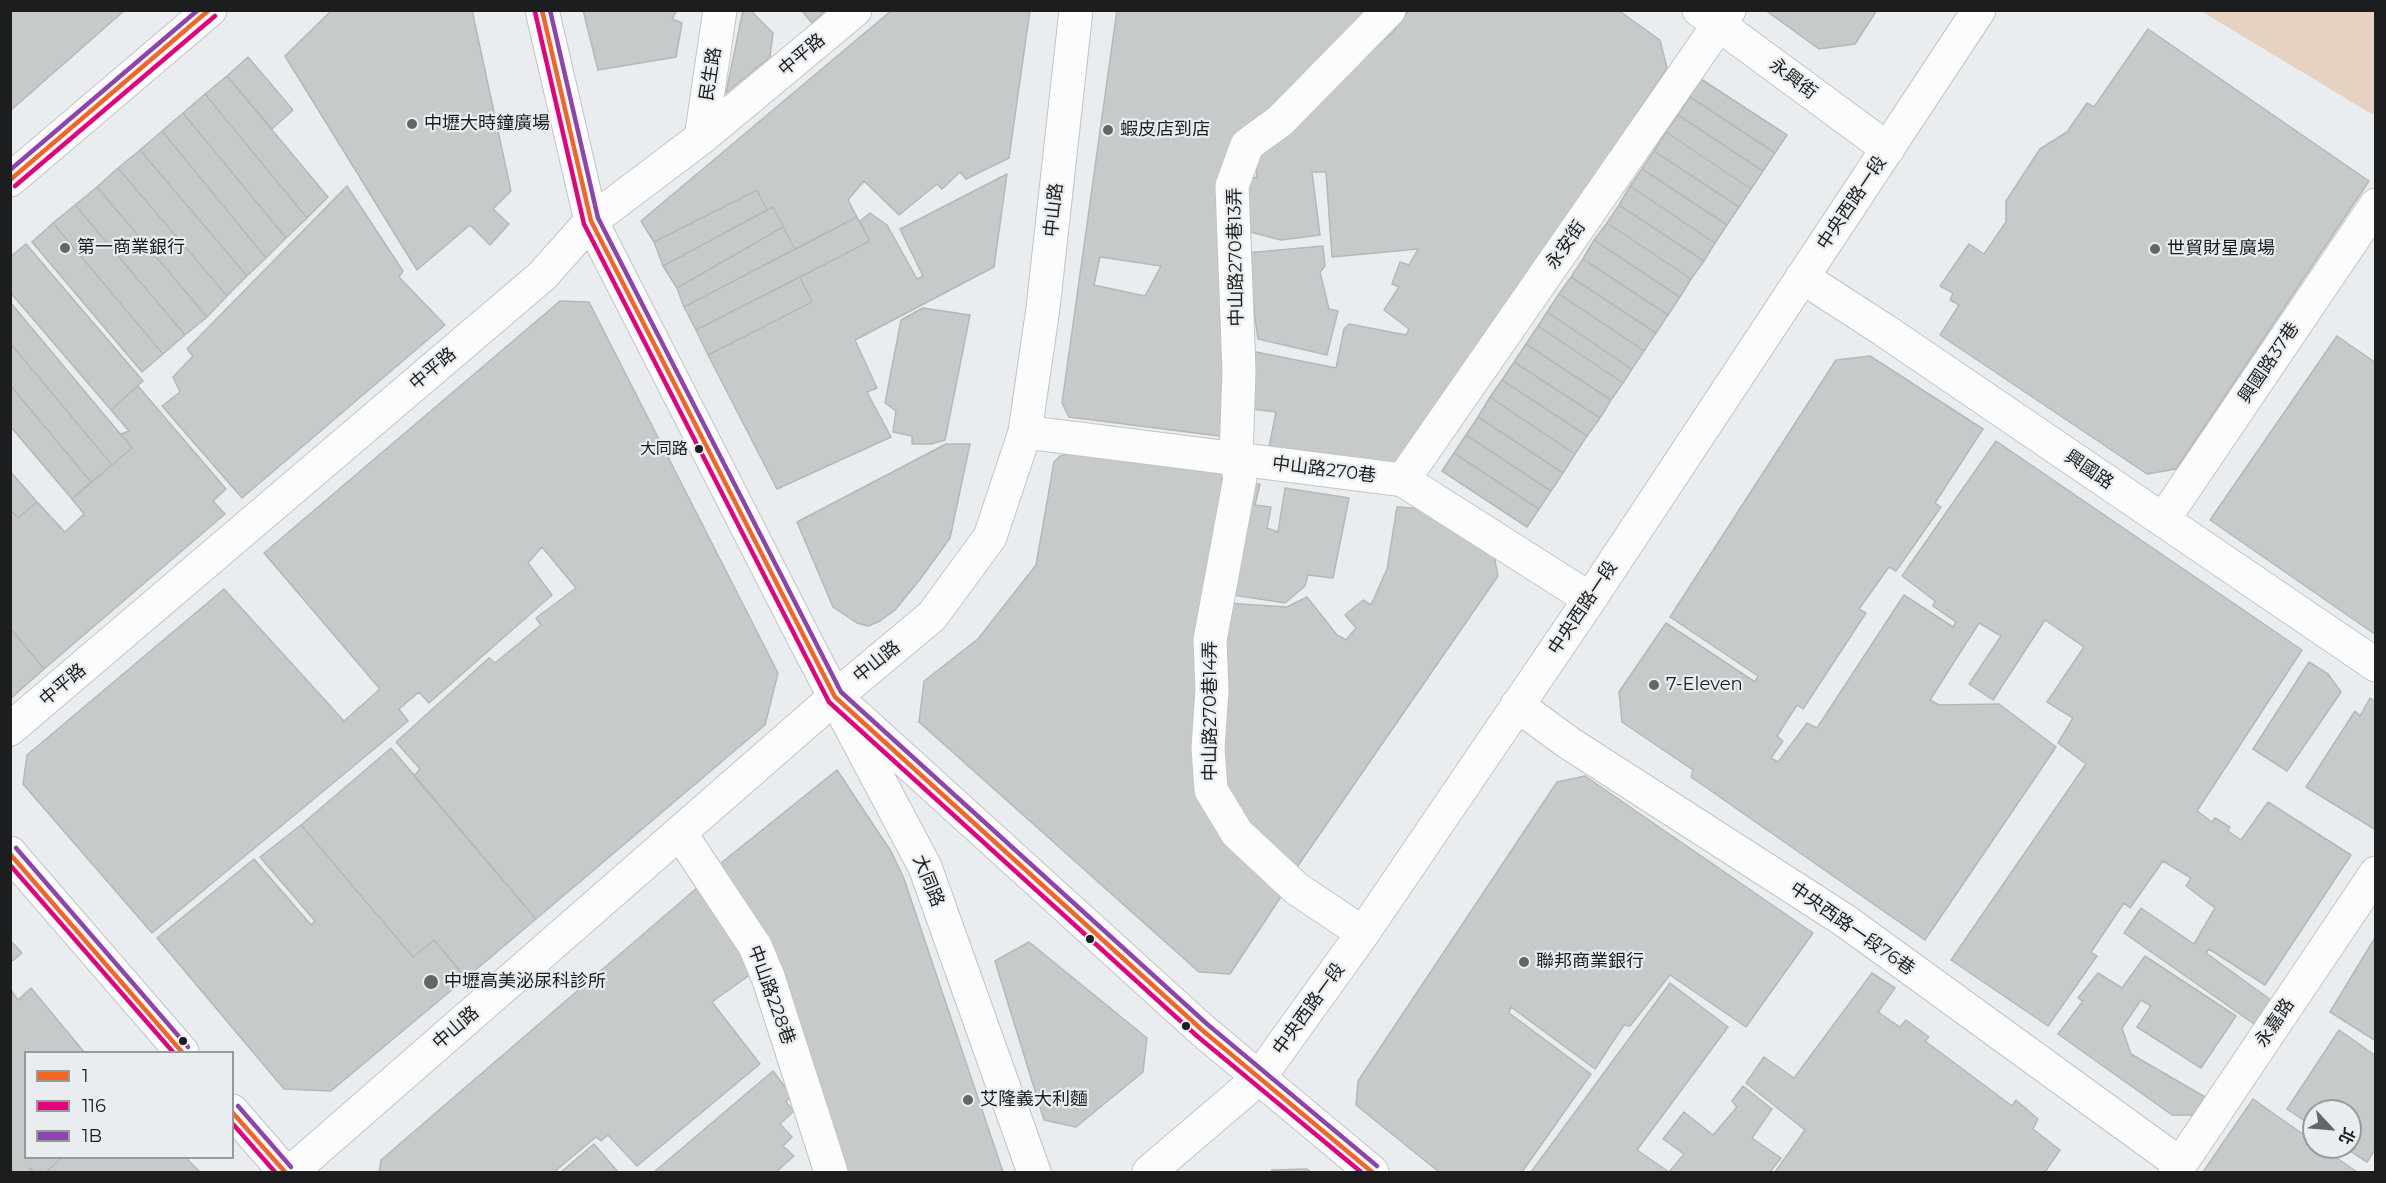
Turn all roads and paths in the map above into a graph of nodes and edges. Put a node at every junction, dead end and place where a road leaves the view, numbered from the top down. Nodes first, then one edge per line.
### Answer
1 (210, 10) edge
2 (542, 10) edge
3 (720, 10) edge
4 (855, 10) edge
5 (1076, 10) edge
6 (1389, 10) edge
7 (1979, 10) edge
8 (1716, 15) edge
9 (701, 138) junction
10 (1888, 149) junction
11 (10, 180) edge
12 (2376, 205) edge
13 (591, 221) junction
14 (1802, 277) junction
15 (1025, 432) junction
16 (1236, 459) junction
17 (1403, 480) junction
18 (2163, 520) junction
19 (1590, 599) junction
20 (2376, 665) edge
21 (835, 697) junction
22 (1517, 705) junction
23 (10, 729) edge
24 (680, 833) junction
25 (10, 853) edge
26 (2376, 873) edge
27 (1363, 933) junction
28 (180, 1051) edge
29 (1258, 1078) junction
30 (234, 1113) edge
31 (2177, 1168) edge
32 (285, 1173) edge
33 (291, 1173) edge
34 (831, 1173) edge
35 (1034, 1173) edge
36 (1149, 1173) edge
37 (1372, 1173) edge

1 - 11 street
2 - 13 street, 大同路
3 - 9 street, 民生路
4 - 9 street, 中平路
5 - 15 street, 中山路
6 - 16 street, 中山路270巷13弄
7 - 10 street, 中央西路一段
8 - 10 street, 永興街
8 - 17 street, 永安街
9 - 13 street, 中平路
10 - 14 street, 中央西路一段
12 - 18 street, 興國路37巷
13 - 21 street, 大同路
13 - 23 street, 中平路
14 - 18 street, 興國路
14 - 19 street, 中央西路一段
15 - 16 street, 中山路270巷
15 - 21 street, 中山路
16 - 17 street, 中山路270巷
16 - 27 street, 中山路270巷14弄
17 - 19 street, 中山路270巷
18 - 20 street, 興國路
19 - 22 street, 中央西路一段
21 - 24 street, 中山路
21 - 29 street
21 - 35 street, 大同路
22 - 27 street, 中央西路一段
22 - 31 street, 中央西路一段76巷
24 - 33 street, 中山路
24 - 34 street, 中山路228巷
25 - 28 street
26 - 31 street, 永嘉路
27 - 29 street, 中央西路一段
29 - 36 street, 中央西路一段
29 - 37 street
30 - 32 street

